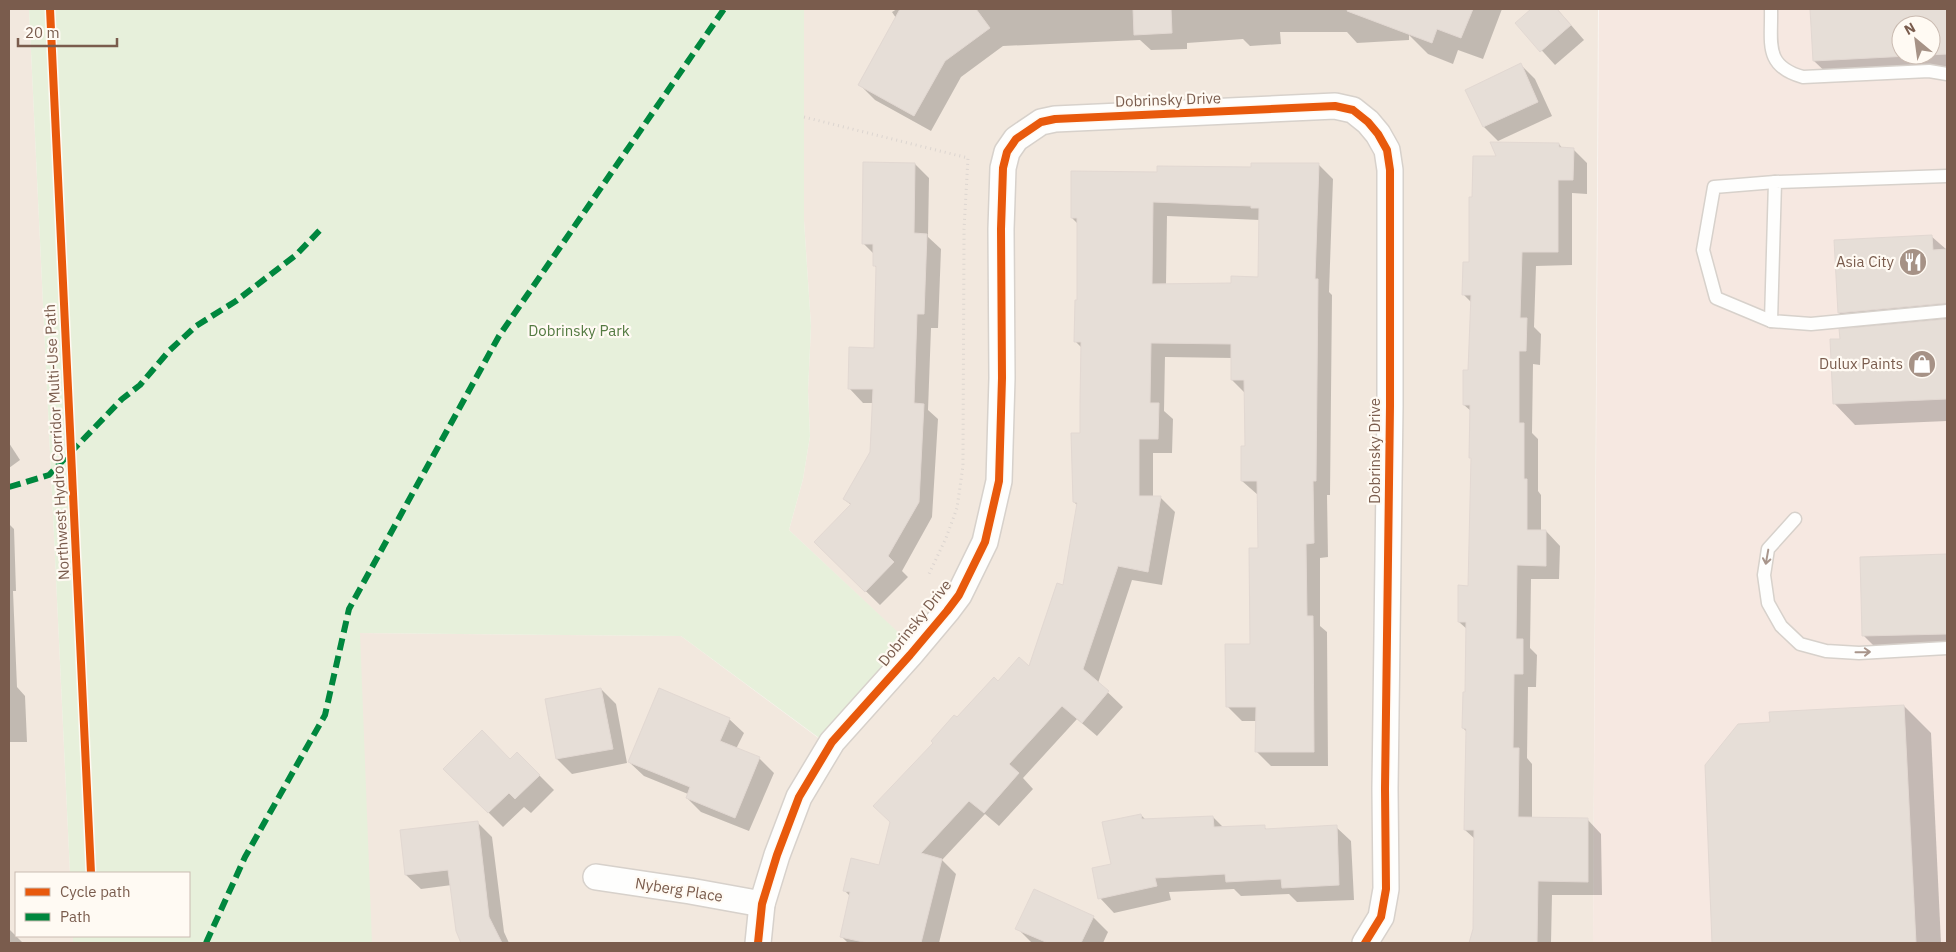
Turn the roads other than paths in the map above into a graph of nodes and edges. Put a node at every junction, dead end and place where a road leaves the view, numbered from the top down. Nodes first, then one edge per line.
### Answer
1 (1771, 9) edge
2 (1947, 74) edge
3 (1947, 176) edge
4 (1775, 182) junction
5 (1947, 311) edge
6 (1771, 321) junction
7 (1795, 519) dead end
8 (1947, 648) edge
9 (596, 877) dead end
10 (762, 904) junction
11 (758, 943) edge
12 (1365, 943) edge

1 - 2 lane
3 - 4 lane
4 - 6 lane
4 - 6 lane
5 - 6 lane
7 -> 8 lane
9 - 10 street, Nyberg Place
10 - 11 street, Dobrinsky Drive
10 - 12 street, Dobrinsky Drive

